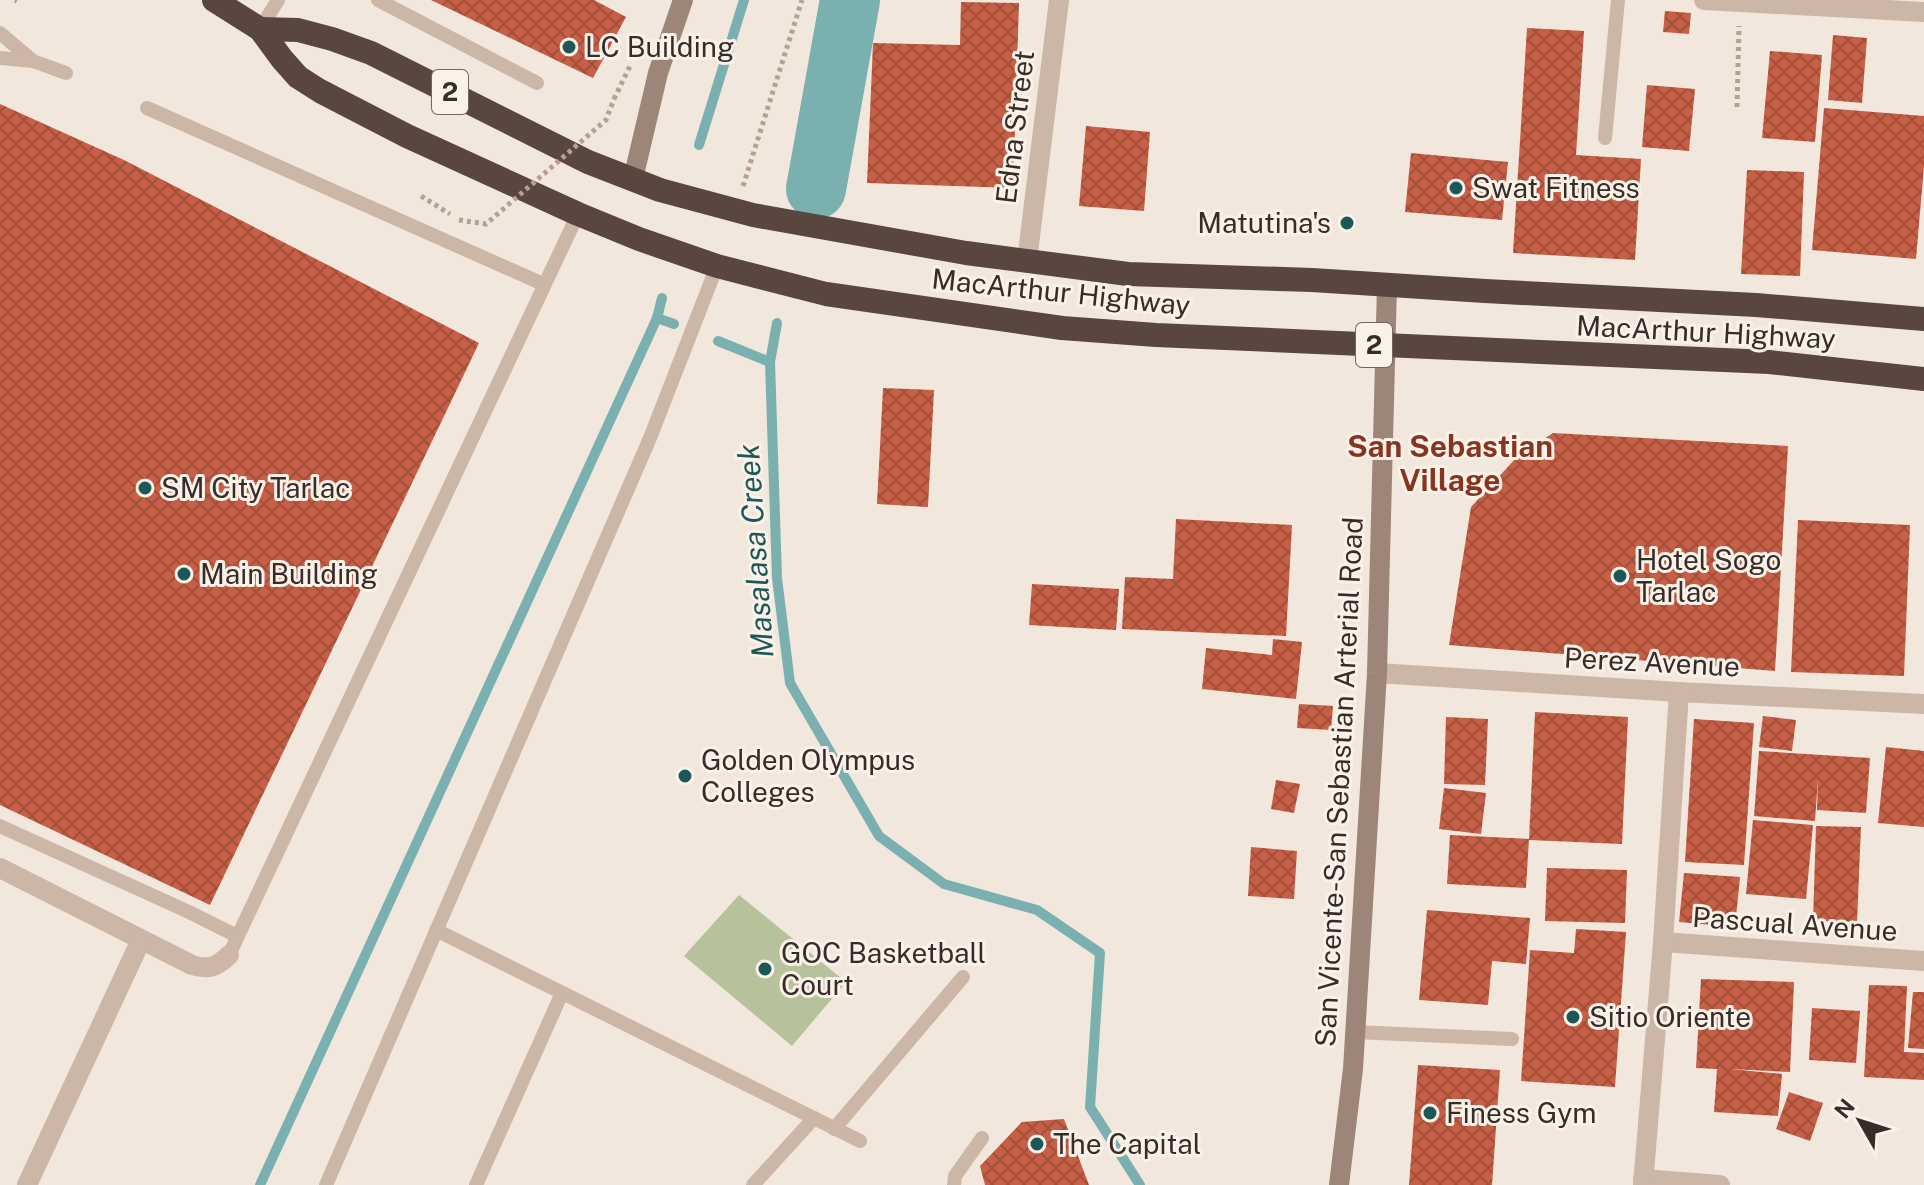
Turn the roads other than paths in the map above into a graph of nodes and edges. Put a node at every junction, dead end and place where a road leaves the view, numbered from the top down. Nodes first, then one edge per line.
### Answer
1 (214, 0) edge
2 (278, 0) edge
3 (378, 0) edge
4 (683, 0) edge
5 (1059, 0) edge
6 (1618, 0) edge
7 (1704, 0) edge
8 (1739, 1) edge
9 (1924, 12) edge
10 (260, 29) junction
11 (0, 33) edge
12 (0, 58) edge
13 (33, 61) junction
14 (66, 73) dead end
15 (537, 83) dead end
16 (147, 108) dead end
17 (1605, 138) dead end
18 (633, 179) junction
19 (578, 214) junction
20 (1027, 261) junction
21 (717, 266) junction
22 (543, 284) junction
23 (1387, 285) junction
24 (1924, 319) edge
25 (1386, 345) junction
26 (1924, 379) edge
27 (1377, 673) junction
28 (1679, 692) junction
29 (1924, 704) edge
30 (0, 826) edge
31 (0, 868) edge
32 (436, 930) junction
33 (141, 940) junction
34 (1663, 942) junction
35 (233, 945) junction
36 (1924, 961) edge
37 (963, 977) dead end
38 (562, 993) junction
39 (1355, 1032) junction
40 (1512, 1039) dead end
41 (814, 1118) junction
42 (834, 1129) junction
43 (982, 1138) dead end
44 (860, 1141) dead end
45 (1643, 1182) edge
46 (27, 1185) edge
47 (326, 1185) edge
48 (476, 1185) edge
49 (753, 1185) edge
50 (954, 1185) edge
51 (1339, 1185) edge
52 (1720, 1185) edge

1 - 10 highway, MacArthur Highway / 2
2 - 10 lane
3 - 15 lane
4 - 18 street
5 - 20 street, Edna Street
6 - 17 lane
7 - 8 street
8 - 9 street
10 - 18 highway, MacArthur Highway / 2
10 - 19 highway, MacArthur Highway / 2
11 - 13 lane
12 - 13 lane
13 - 14 lane
16 - 22 lane
18 - 20 highway, MacArthur Highway / 2
19 - 21 highway, MacArthur Highway / 2
19 - 22 lane
20 - 23 highway, MacArthur Highway / 2
21 - 25 highway, MacArthur Highway / 2
21 - 32 lane
22 - 35 lane
23 - 24 highway, MacArthur Highway / 2
23 - 25 street, San Vicente-San Sebastian Arterial Road
25 - 26 highway, MacArthur Highway / 2
25 - 27 street, San Vicente-San Sebastian Arterial Road
27 - 28 street, Perez Avenue
27 - 39 street, San Vicente-San Sebastian Arterial Road
28 - 29 street, Perez Avenue
28 - 34 street
30 - 35 lane
31 - 33 street
32 - 38 lane
32 - 47 lane
33 - 35 street
33 - 46 street
34 - 36 street, Pascual Avenue
34 - 45 street
37 - 42 lane
38 - 41 lane
38 - 48 lane
39 - 40 lane
39 - 51 street, San Vicente-San Sebastian Arterial Road
41 - 42 lane
41 - 49 lane
42 - 44 lane
43 - 50 lane
45 - 52 street

